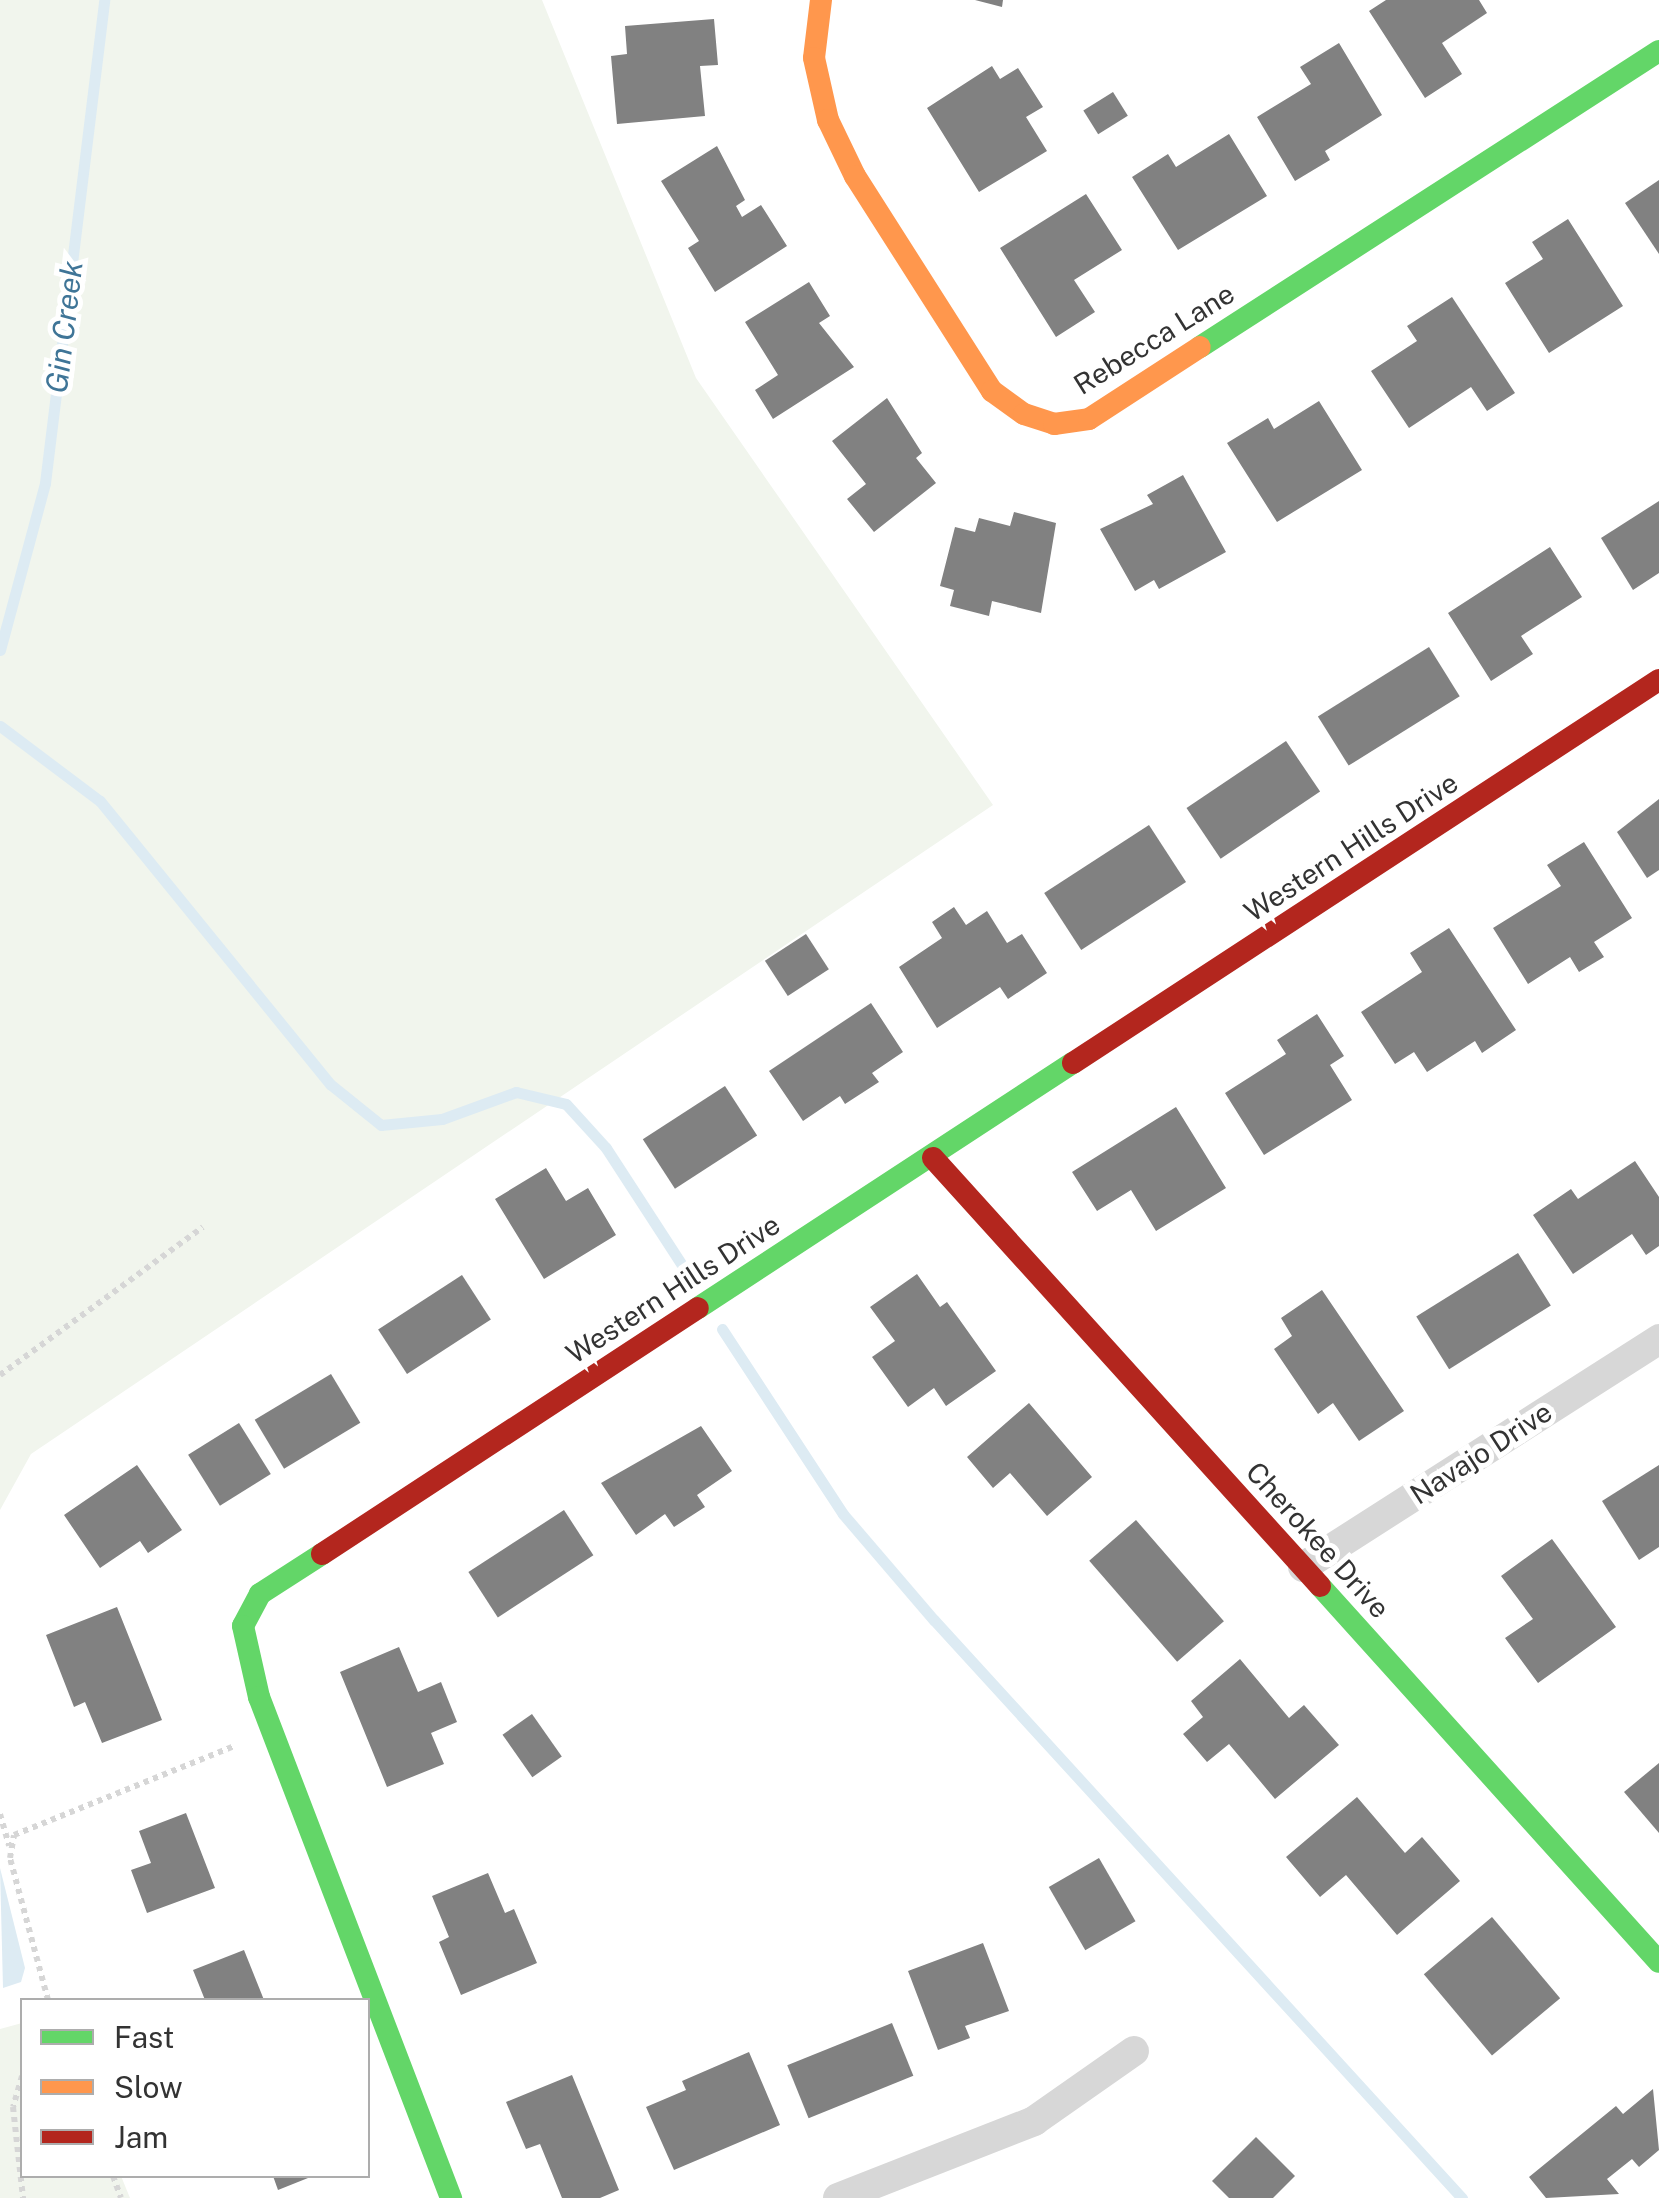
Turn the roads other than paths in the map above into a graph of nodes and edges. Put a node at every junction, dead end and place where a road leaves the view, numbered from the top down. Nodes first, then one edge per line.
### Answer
1 (820, 0) edge
2 (1659, 50) edge
3 (1659, 680) edge
4 (933, 1158) junction
5 (1659, 1338) edge
6 (1302, 1567) junction
7 (1659, 1962) edge
8 (1134, 2051) dead end
9 (451, 2198) edge
10 (838, 2198) edge

1 - 2 street, Rebecca Lane
3 - 4 street, Western Hills Drive
4 - 6 street, Cherokee Drive
4 - 9 street, Western Hills Drive
5 - 6 street, Navajo Drive
6 - 7 street, Cherokee Drive
8 - 10 street

